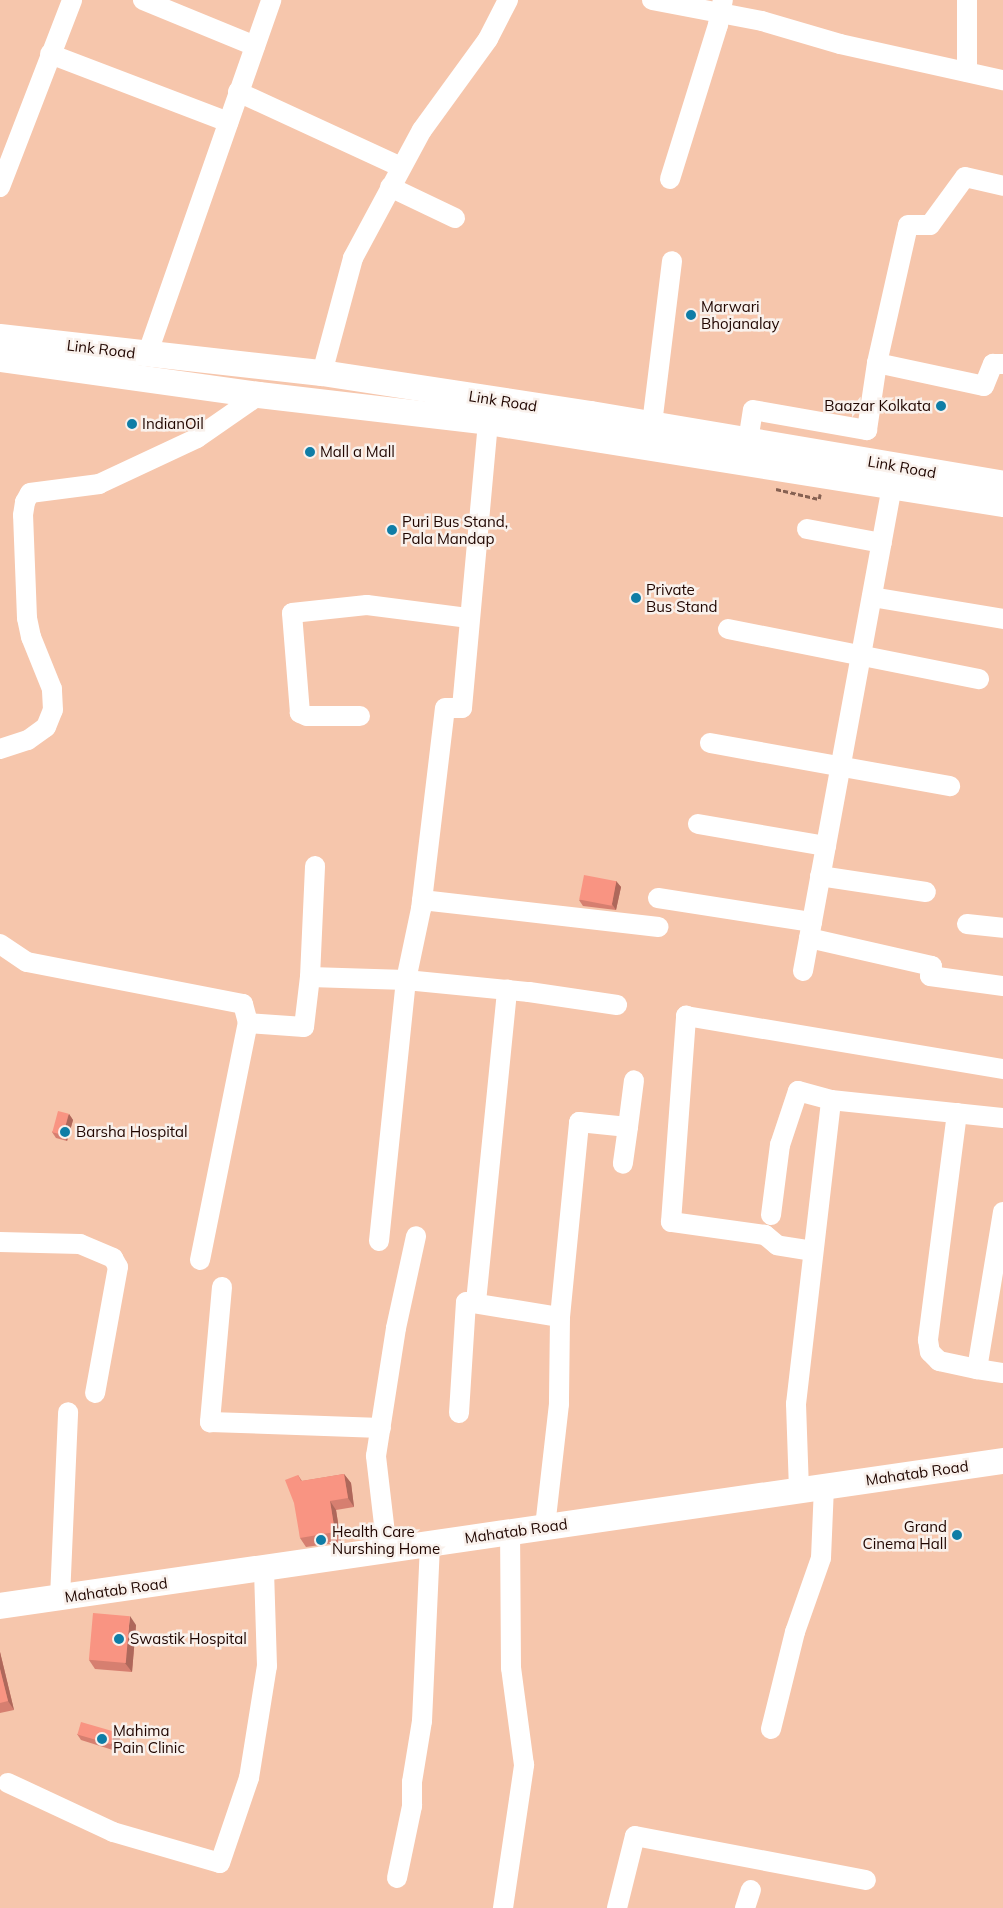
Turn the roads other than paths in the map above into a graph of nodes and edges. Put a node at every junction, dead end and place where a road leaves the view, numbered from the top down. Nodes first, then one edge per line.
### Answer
1 (72, 0) edge
2 (142, 0) edge
3 (271, 0) edge
4 (508, 0) edge
5 (652, 0) edge
6 (967, 0) edge
7 (722, 6) edge
8 (255, 46) junction
9 (50, 54) junction
10 (967, 72) junction
11 (1003, 80) edge
12 (238, 92) junction
13 (228, 122) junction
14 (401, 167) junction
15 (670, 179) dead end
16 (1003, 186) edge
17 (0, 187) edge
18 (390, 187) junction
19 (455, 218) dead end
20 (672, 261) dead end
21 (0, 337) edge
22 (147, 355) junction
23 (0, 359) edge
24 (877, 363) junction
25 (1003, 364) edge
26 (322, 373) junction
27 (259, 396) junction
28 (488, 422) junction
29 (652, 424) junction
30 (748, 441) junction
31 (1003, 484) edge
32 (892, 486) junction
33 (1003, 504) edge
34 (807, 529) dead end
35 (882, 543) junction
36 (872, 597) junction
37 (469, 618) junction
38 (1003, 619) edge
39 (728, 629) dead end
40 (861, 656) junction
41 (979, 679) dead end
42 (360, 716) dead end
43 (710, 743) dead end
44 (0, 749) edge
45 (841, 765) junction
46 (950, 786) dead end
47 (698, 824) dead end
48 (826, 846) junction
49 (315, 866) dead end
50 (820, 876) junction
51 (926, 892) dead end
52 (658, 898) dead end
53 (422, 900) junction
54 (967, 924) dead end
55 (658, 927) dead end
56 (1003, 928) edge
57 (810, 930) junction
58 (0, 944) edge
59 (803, 971) dead end
60 (310, 977) junction
61 (406, 980) junction
62 (1003, 986) edge
63 (507, 990) junction
64 (617, 1006) dead end
65 (248, 1023) junction
66 (1003, 1069) edge
67 (634, 1080) dead end
68 (831, 1100) junction
69 (957, 1113) junction
70 (1003, 1118) edge
71 (628, 1127) junction
72 (623, 1164) dead end
73 (1003, 1212) edge
74 (770, 1215) dead end
75 (416, 1236) dead end
76 (379, 1240) dead end
77 (0, 1242) edge
78 (813, 1251) junction
79 (200, 1260) dead end
80 (222, 1287) dead end
81 (476, 1302) junction
82 (560, 1317) junction
83 (977, 1369) junction
84 (1003, 1373) edge
85 (95, 1393) dead end
86 (68, 1412) dead end
87 (459, 1413) dead end
88 (381, 1428) junction
89 (1003, 1461) edge
90 (824, 1487) junction
91 (799, 1490) junction
92 (545, 1527) junction
93 (510, 1532) junction
94 (430, 1544) junction
95 (388, 1550) junction
96 (264, 1568) junction
97 (60, 1598) junction
98 (0, 1606) edge
99 (772, 1729) dead end
100 (8, 1784) dead end
101 (398, 1878) dead end
102 (866, 1880) dead end
103 (503, 1908) edge
104 (616, 1908) edge

1 - 9 street
2 - 8 street
3 - 8 street
4 - 14 street
5 - 7 street
6 - 10 street
7 - 10 street
7 - 15 street
8 - 12 street
9 - 13 street
9 - 17 street
10 - 11 street
12 - 13 street
12 - 14 street
13 - 22 street
14 - 18 street
16 - 24 street
18 - 19 street
18 - 26 street
20 - 29 street
21 - 22 main road, Link Road
22 - 26 main road, Link Road
23 - 27 main road, Link Road
24 - 25 street
24 - 30 street
26 - 29 main road, Link Road
27 - 28 main road, Link Road
27 - 44 street
28 - 32 main road, Link Road
28 - 37 street
29 - 30 main road, Link Road
30 - 31 main road, Link Road
32 - 33 main road, Link Road
32 - 35 street
34 - 35 street
35 - 36 street
36 - 38 street
36 - 40 street
37 - 42 street
37 - 53 street
39 - 40 street
40 - 41 street
40 - 45 street
43 - 45 street
45 - 46 street
45 - 48 street
47 - 48 street
48 - 50 street
49 - 60 street
50 - 51 street
50 - 57 street
52 - 57 street
53 - 55 street
53 - 61 street
54 - 56 street
57 - 59 street
57 - 62 street
58 - 65 street
60 - 61 street
60 - 65 street
61 - 63 street
61 - 76 street
63 - 64 street
63 - 81 street
65 - 79 street
66 - 78 street
67 - 71 street
68 - 69 street
68 - 74 street
68 - 78 street
69 - 70 street
69 - 83 street
71 - 72 street
71 - 82 street
73 - 83 street
75 - 88 street
77 - 85 street
78 - 91 street
80 - 88 street
81 - 82 street
81 - 87 street
82 - 92 street
83 - 84 street
86 - 97 street
88 - 95 street
89 - 90 main road, Mahatab Road
90 - 91 main road, Mahatab Road
90 - 99 street
91 - 92 main road, Mahatab Road
92 - 93 main road, Mahatab Road
93 - 94 main road, Mahatab Road
93 - 103 street
94 - 95 main road, Mahatab Road
94 - 101 street
95 - 96 main road, Mahatab Road
96 - 97 main road, Mahatab Road
96 - 100 street
97 - 98 main road, Mahatab Road
102 - 104 street

